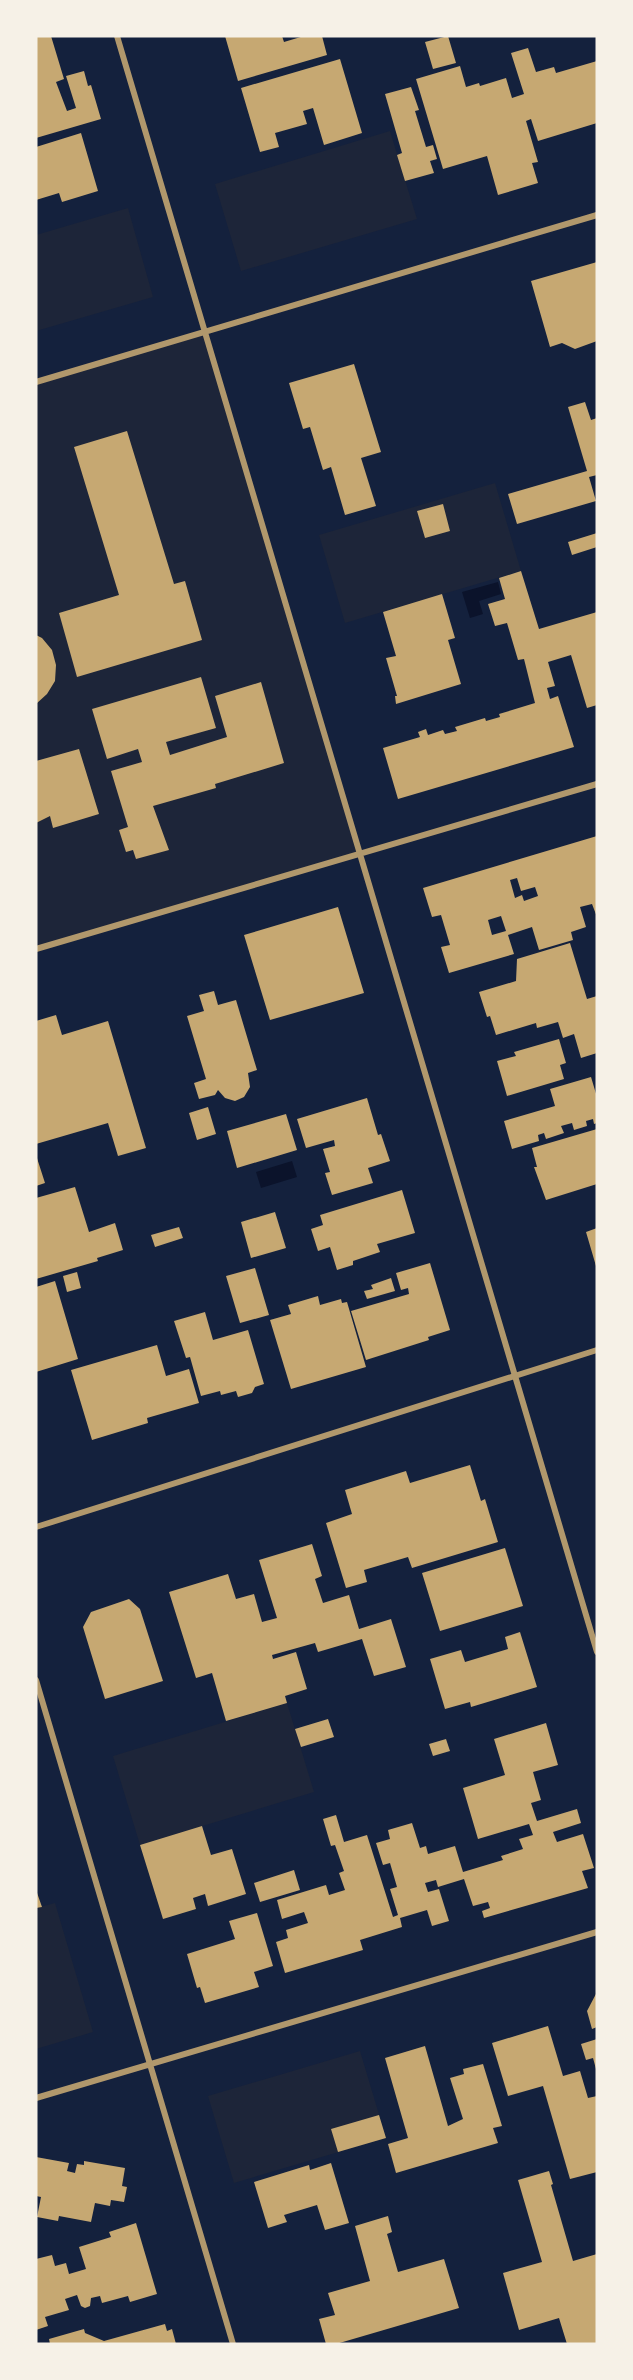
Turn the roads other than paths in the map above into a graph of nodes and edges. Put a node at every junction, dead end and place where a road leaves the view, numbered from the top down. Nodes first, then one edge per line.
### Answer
1 (117, 36) edge
2 (597, 215) edge
3 (205, 332) junction
4 (36, 382) edge
5 (597, 784) edge
6 (360, 854) junction
7 (36, 949) edge
8 (597, 1350) edge
9 (514, 1375) junction
10 (36, 1527) edge
11 (597, 1652) edge
12 (36, 1680) edge
13 (597, 1932) edge
14 (150, 2064) junction
15 (36, 2098) edge
16 (233, 2344) edge

1 - 3 street
2 - 3 street
3 - 4 street
3 - 6 street
5 - 6 street
6 - 7 street
6 - 9 street
8 - 9 street
9 - 10 street
9 - 11 street
12 - 14 street
13 - 14 street
14 - 15 street
14 - 16 street

